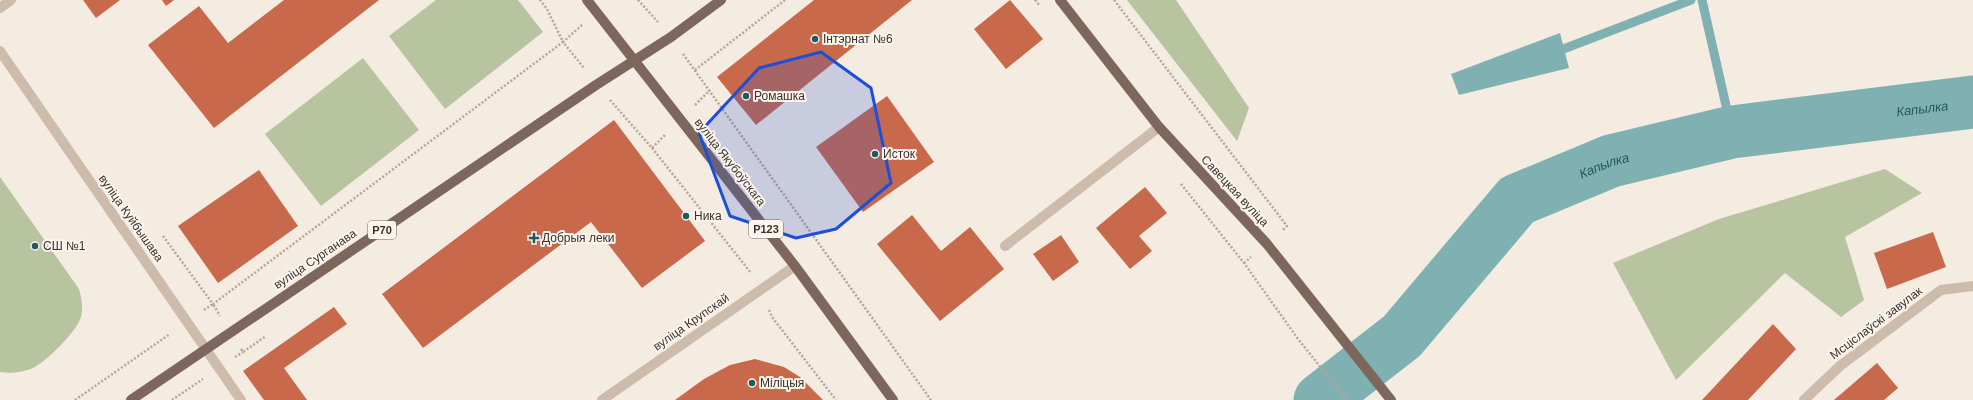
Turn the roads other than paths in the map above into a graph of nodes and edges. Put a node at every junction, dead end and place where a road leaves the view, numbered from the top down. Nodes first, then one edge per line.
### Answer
1 (11, 0) edge
2 (586, 0) edge
3 (721, 0) edge
4 (1060, 0) edge
5 (0, 8) edge
6 (0, 51) edge
7 (634, 61) junction
8 (1158, 127) junction
9 (1004, 246) dead end
10 (794, 266) junction
11 (1973, 286) edge
12 (206, 350) junction
13 (131, 400) edge
14 (240, 400) edge
15 (602, 400) edge
16 (893, 400) edge
17 (1391, 400) edge
18 (1804, 400) edge

1 - 5 street
2 - 7 main road, вуліца Якубоўскага
3 - 7 main road, вуліца Сурганава
4 - 8 main road, Савецкая вуліца
6 - 12 street, вуліца Куйбышава
7 - 10 main road, вуліца Якубоўскага / Р123
7 - 12 main road, вуліца Сурганава / Р70
8 - 9 street
8 - 17 main road, Савецкая вуліца
10 - 15 street, вуліца Крупскай
10 - 16 main road, вуліца Якубоўскага / Р123
11 - 18 street, Мсціслаўскі завулак
12 - 13 main road, вуліца Сурганава / Р70
12 - 14 street, вуліца Куйбышава

